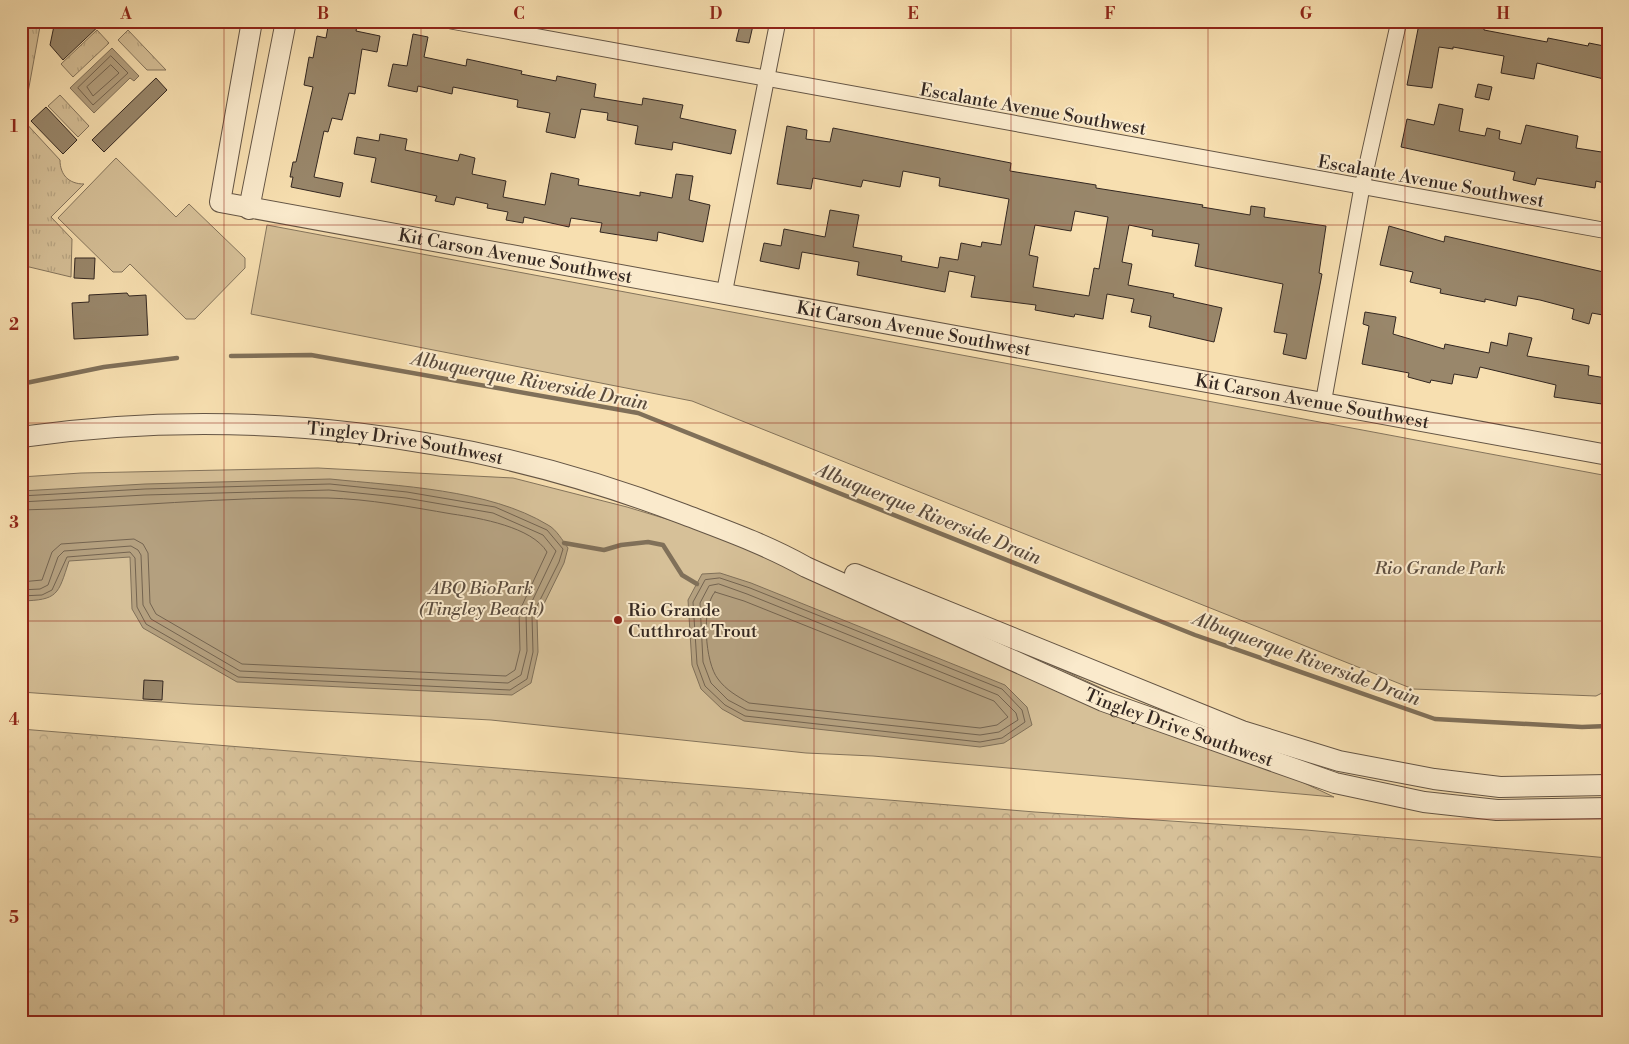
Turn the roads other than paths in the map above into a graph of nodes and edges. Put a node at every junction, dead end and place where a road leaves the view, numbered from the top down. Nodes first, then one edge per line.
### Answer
1 (252, 21) edge
2 (286, 21) edge
3 (451, 21) edge
4 (778, 21) edge
5 (1399, 21) edge
6 (767, 80) junction
7 (1362, 187) junction
8 (248, 209) junction
9 (1608, 231) edge
10 (724, 294) junction
11 (1322, 404) junction
12 (21, 437) edge
13 (1608, 454) edge
14 (775, 549) junction
15 (1608, 785) edge
16 (1608, 808) edge

1 - 8 street, Kit Carson Avenue Southwest
2 - 8 street
3 - 6 street, Escalante Avenue Southwest
4 - 6 street
5 - 7 street
6 - 7 street, Escalante Avenue Southwest
6 - 10 street
7 - 9 street, Escalante Avenue Southwest
7 - 11 street
8 - 10 street, Kit Carson Avenue Southwest
10 - 11 street, Kit Carson Avenue Southwest
11 - 13 street, Kit Carson Avenue Southwest
12 - 14 street, Tingley Drive Southwest
14 - 15 street, Tingley Drive Southwest
14 - 16 street, Tingley Drive Southwest

